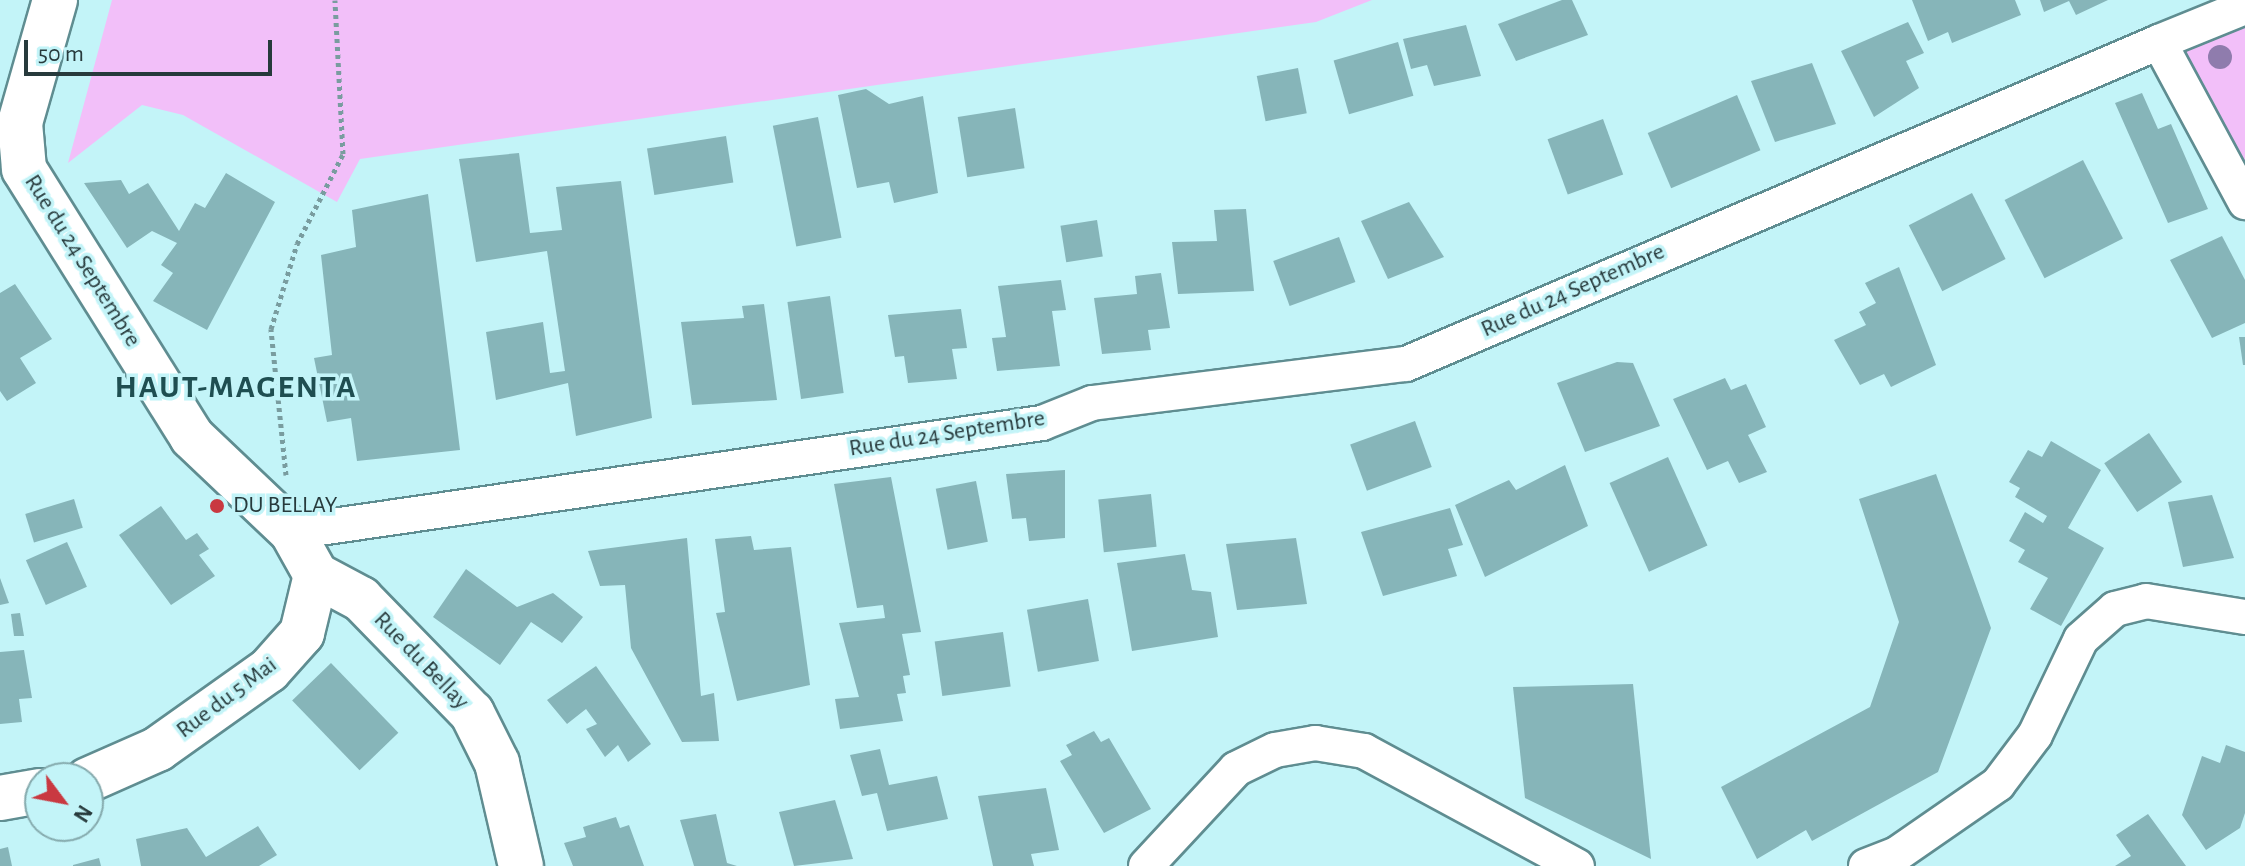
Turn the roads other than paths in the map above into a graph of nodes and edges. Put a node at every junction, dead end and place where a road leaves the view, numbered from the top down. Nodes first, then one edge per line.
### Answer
1 (55, 0) edge
2 (2245, 7) edge
3 (2159, 42) junction
4 (10, 116) edge
5 (2245, 202) edge
6 (292, 532) junction
7 (316, 575) junction
8 (2245, 617) edge
9 (104, 773) edge
10 (24, 794) edge
11 (0, 798) edge
12 (521, 866) edge
13 (1146, 866) edge
14 (1577, 866) edge
15 (1866, 866) edge

1 - 4 main road
2 - 3 street, Rue du 24 Septembre
3 - 5 street
3 - 6 street, Rue du 24 Septembre
4 - 6 main road, Rue du 24 Septembre
6 - 7 main road
7 - 9 main road, Rue du 5 Mai
7 - 12 main road, Rue du Bellay
8 - 15 street
10 - 11 main road
13 - 14 street

